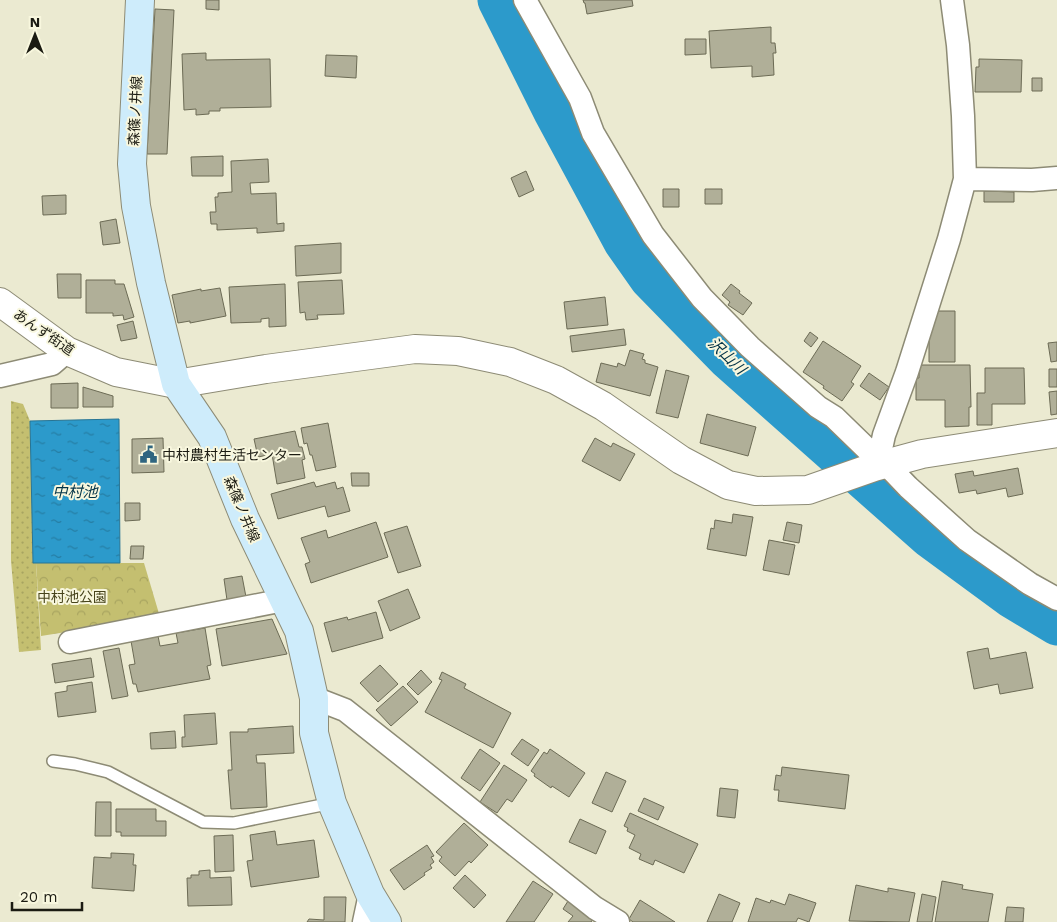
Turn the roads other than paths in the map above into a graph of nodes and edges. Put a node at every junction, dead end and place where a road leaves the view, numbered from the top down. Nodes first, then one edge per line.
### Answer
1 (140, 0) edge
2 (526, 0) edge
3 (952, 0) edge
4 (1057, 178) edge
5 (965, 179) junction
6 (0, 302) edge
7 (67, 352) junction
8 (0, 376) edge
9 (176, 384) junction
10 (1057, 432) edge
11 (879, 463) junction
12 (1057, 599) edge
13 (284, 600) junction
14 (70, 642) dead end
15 (314, 698) junction
16 (53, 762) dead end
17 (332, 803) junction
18 (370, 894) junction
19 (364, 922) edge
20 (387, 922) edge
21 (618, 922) edge

1 - 9 main road, 森篠ノ井線
2 - 11 street
3 - 5 street
4 - 5 street
5 - 11 street
6 - 7 street, あんず街道
7 - 8 street
7 - 9 street, あんず街道
9 - 11 street
9 - 13 main road, 森篠ノ井線
10 - 11 street
11 - 12 street
13 - 14 street
13 - 15 main road, 森篠ノ井線
15 - 17 main road, 森篠ノ井線
15 - 21 street
16 - 17 lane
17 - 18 main road, 森篠ノ井線
18 - 19 street
18 - 20 main road, 森篠ノ井線

